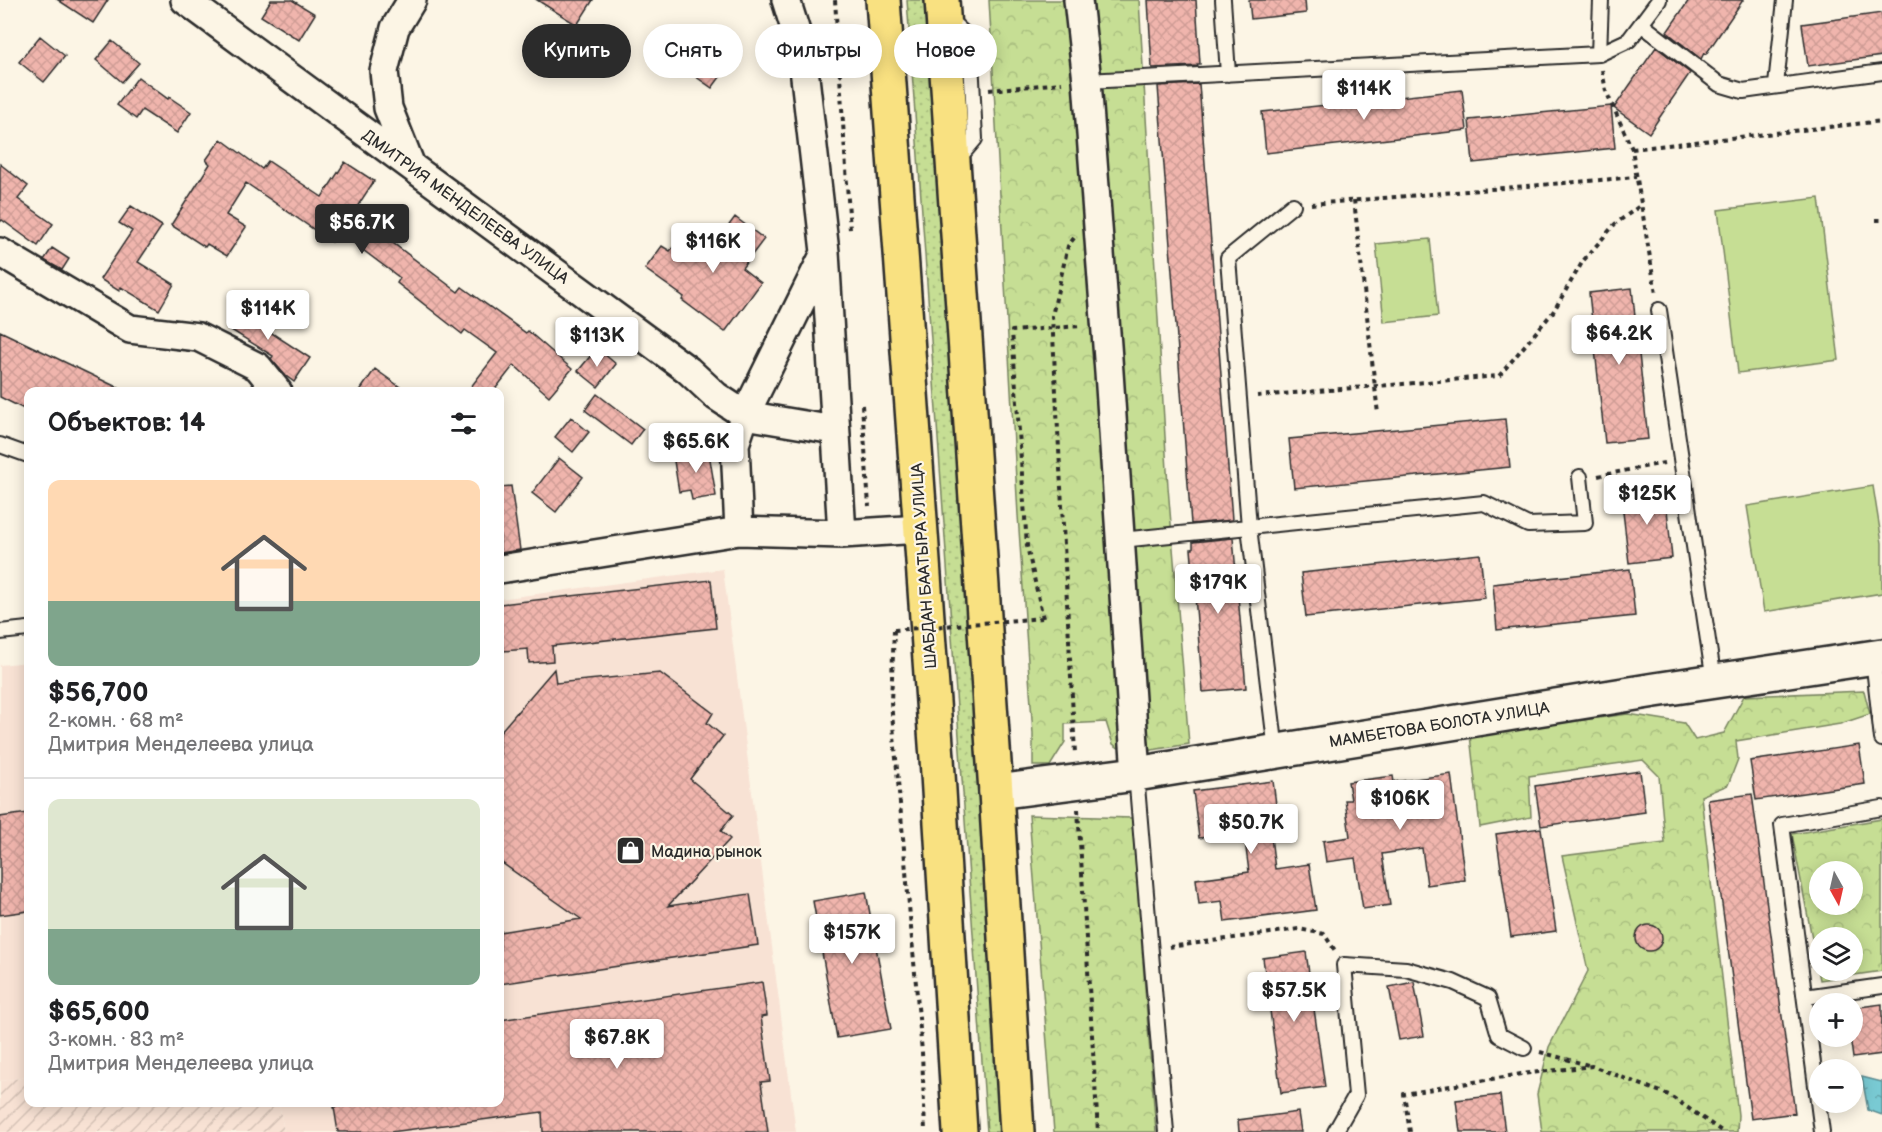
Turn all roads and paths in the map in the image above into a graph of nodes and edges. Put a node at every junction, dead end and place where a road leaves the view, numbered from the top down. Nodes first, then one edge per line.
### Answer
1 (185, 0) edge
2 (412, 0) edge
3 (786, 0) edge
4 (883, 0) edge
5 (1078, 0) edge
6 (1223, 0) edge
7 (1601, 0) edge
8 (1659, 0) edge
9 (1785, 0) edge
10 (942, 7) edge
11 (1641, 24) junction
12 (1599, 54) junction
13 (1882, 72) edge
14 (1228, 74) junction
15 (1087, 81) junction
16 (1776, 85) junction
17 (973, 92) junction
18 (1882, 121) edge
19 (1632, 149) junction
20 (952, 165) junction
21 (411, 166) junction
22 (1636, 177) junction
23 (1354, 200) junction
24 (1641, 205) junction
25 (1293, 206) joint
26 (1097, 218) junction
27 (1876, 220) dead end
28 (1882, 220) edge
29 (0, 252) edge
30 (825, 252) junction
31 (1659, 310) joint
32 (1105, 324) junction
33 (1052, 328) junction
34 (274, 387) edge
35 (1375, 387) junction
36 (1239, 398) junction
37 (1378, 414) dead end
38 (745, 415) junction
39 (834, 430) junction
40 (0, 446) edge
41 (24, 454) edge
42 (1682, 459) junction
43 (1580, 478) joint
44 (1249, 527) junction
45 (920, 530) junction
46 (739, 531) junction
47 (842, 534) junction
48 (1121, 540) junction
49 (504, 568) edge
50 (24, 629) edge
51 (0, 632) edge
52 (1878, 657) edge
53 (1714, 681) junction
54 (1882, 739) edge
55 (1276, 751) junction
56 (1076, 761) dead end
57 (1136, 774) junction
58 (996, 792) junction
59 (1078, 805) dead end
60 (1882, 808) edge
61 (1152, 950) junction
62 (1344, 965) junction
63 (1882, 986) edge
64 (1804, 997) junction
65 (1524, 1048) joint
66 (1592, 1066) junction
67 (925, 1132) edge
68 (960, 1132) edge
69 (1017, 1132) edge
70 (1098, 1132) edge
71 (1166, 1132) edge
72 (1335, 1132) edge
73 (1410, 1132) edge
74 (1723, 1132) edge
75 (1822, 1132) edge

1 - 21 street, ДМИТРИЯ МЕНДЕЛЕЕВА УЛИЦА
2 - 21 street
3 - 30 street
4 - 45 main road, ШАБДАН БААТЫРА УЛИЦА
5 - 15 street
6 - 14 lane
7 - 12 lane
8 - 11 lane
9 - 16 lane
10 - 17 lane
10 - 20 main road
11 - 12 lane
11 - 16 lane
12 - 14 lane
12 - 19 path
13 - 16 lane
14 - 15 lane
15 - 17 path
15 - 26 street
17 - 20 lane
18 - 19 path
19 - 22 path
20 - 58 main road
21 - 38 street, ДМИТРИЯ МЕНДЕЛЕЕВА УЛИЦА
22 - 23 path
22 - 24 path
23 - 25 path
23 - 35 path
24 - 31 path
24 - 35 path
25 - 36 lane
26 - 32 street
26 - 33 path
27 - 28 path
29 - 34 street
30 - 38 street
30 - 39 street
31 - 42 lane
32 - 33 path
32 - 48 street
33 - 56 path
33 - 67 path, bridge
35 - 36 path
35 - 37 path
36 - 44 lane
38 - 39 street
38 - 46 street
39 - 47 street
40 - 41 lane
42 - 43 path
42 - 53 lane
43 - 44 lane
44 - 48 lane
44 - 55 lane
45 - 47 street
45 - 68 main road, ШАБДАН БААТЫРА УЛИЦА
46 - 47 street
46 - 49 street
48 - 57 street
50 - 51 lane
52 - 53 street, МАМБЕТОВА БОЛОТА УЛИЦА
52 - 54 lane
53 - 55 street, МАМБЕТОВА БОЛОТА УЛИЦА
55 - 57 street, МАМБЕТОВА БОЛОТА УЛИЦА
57 - 58 street, МАМБЕТОВА БОЛОТА УЛИЦА
57 - 61 lane
58 - 69 main road
59 - 70 path
60 - 64 lane
61 - 62 path
61 - 71 lane
62 - 65 lane
62 - 72 lane
63 - 64 lane
64 - 75 lane
65 - 66 path
66 - 73 path
66 - 74 path

